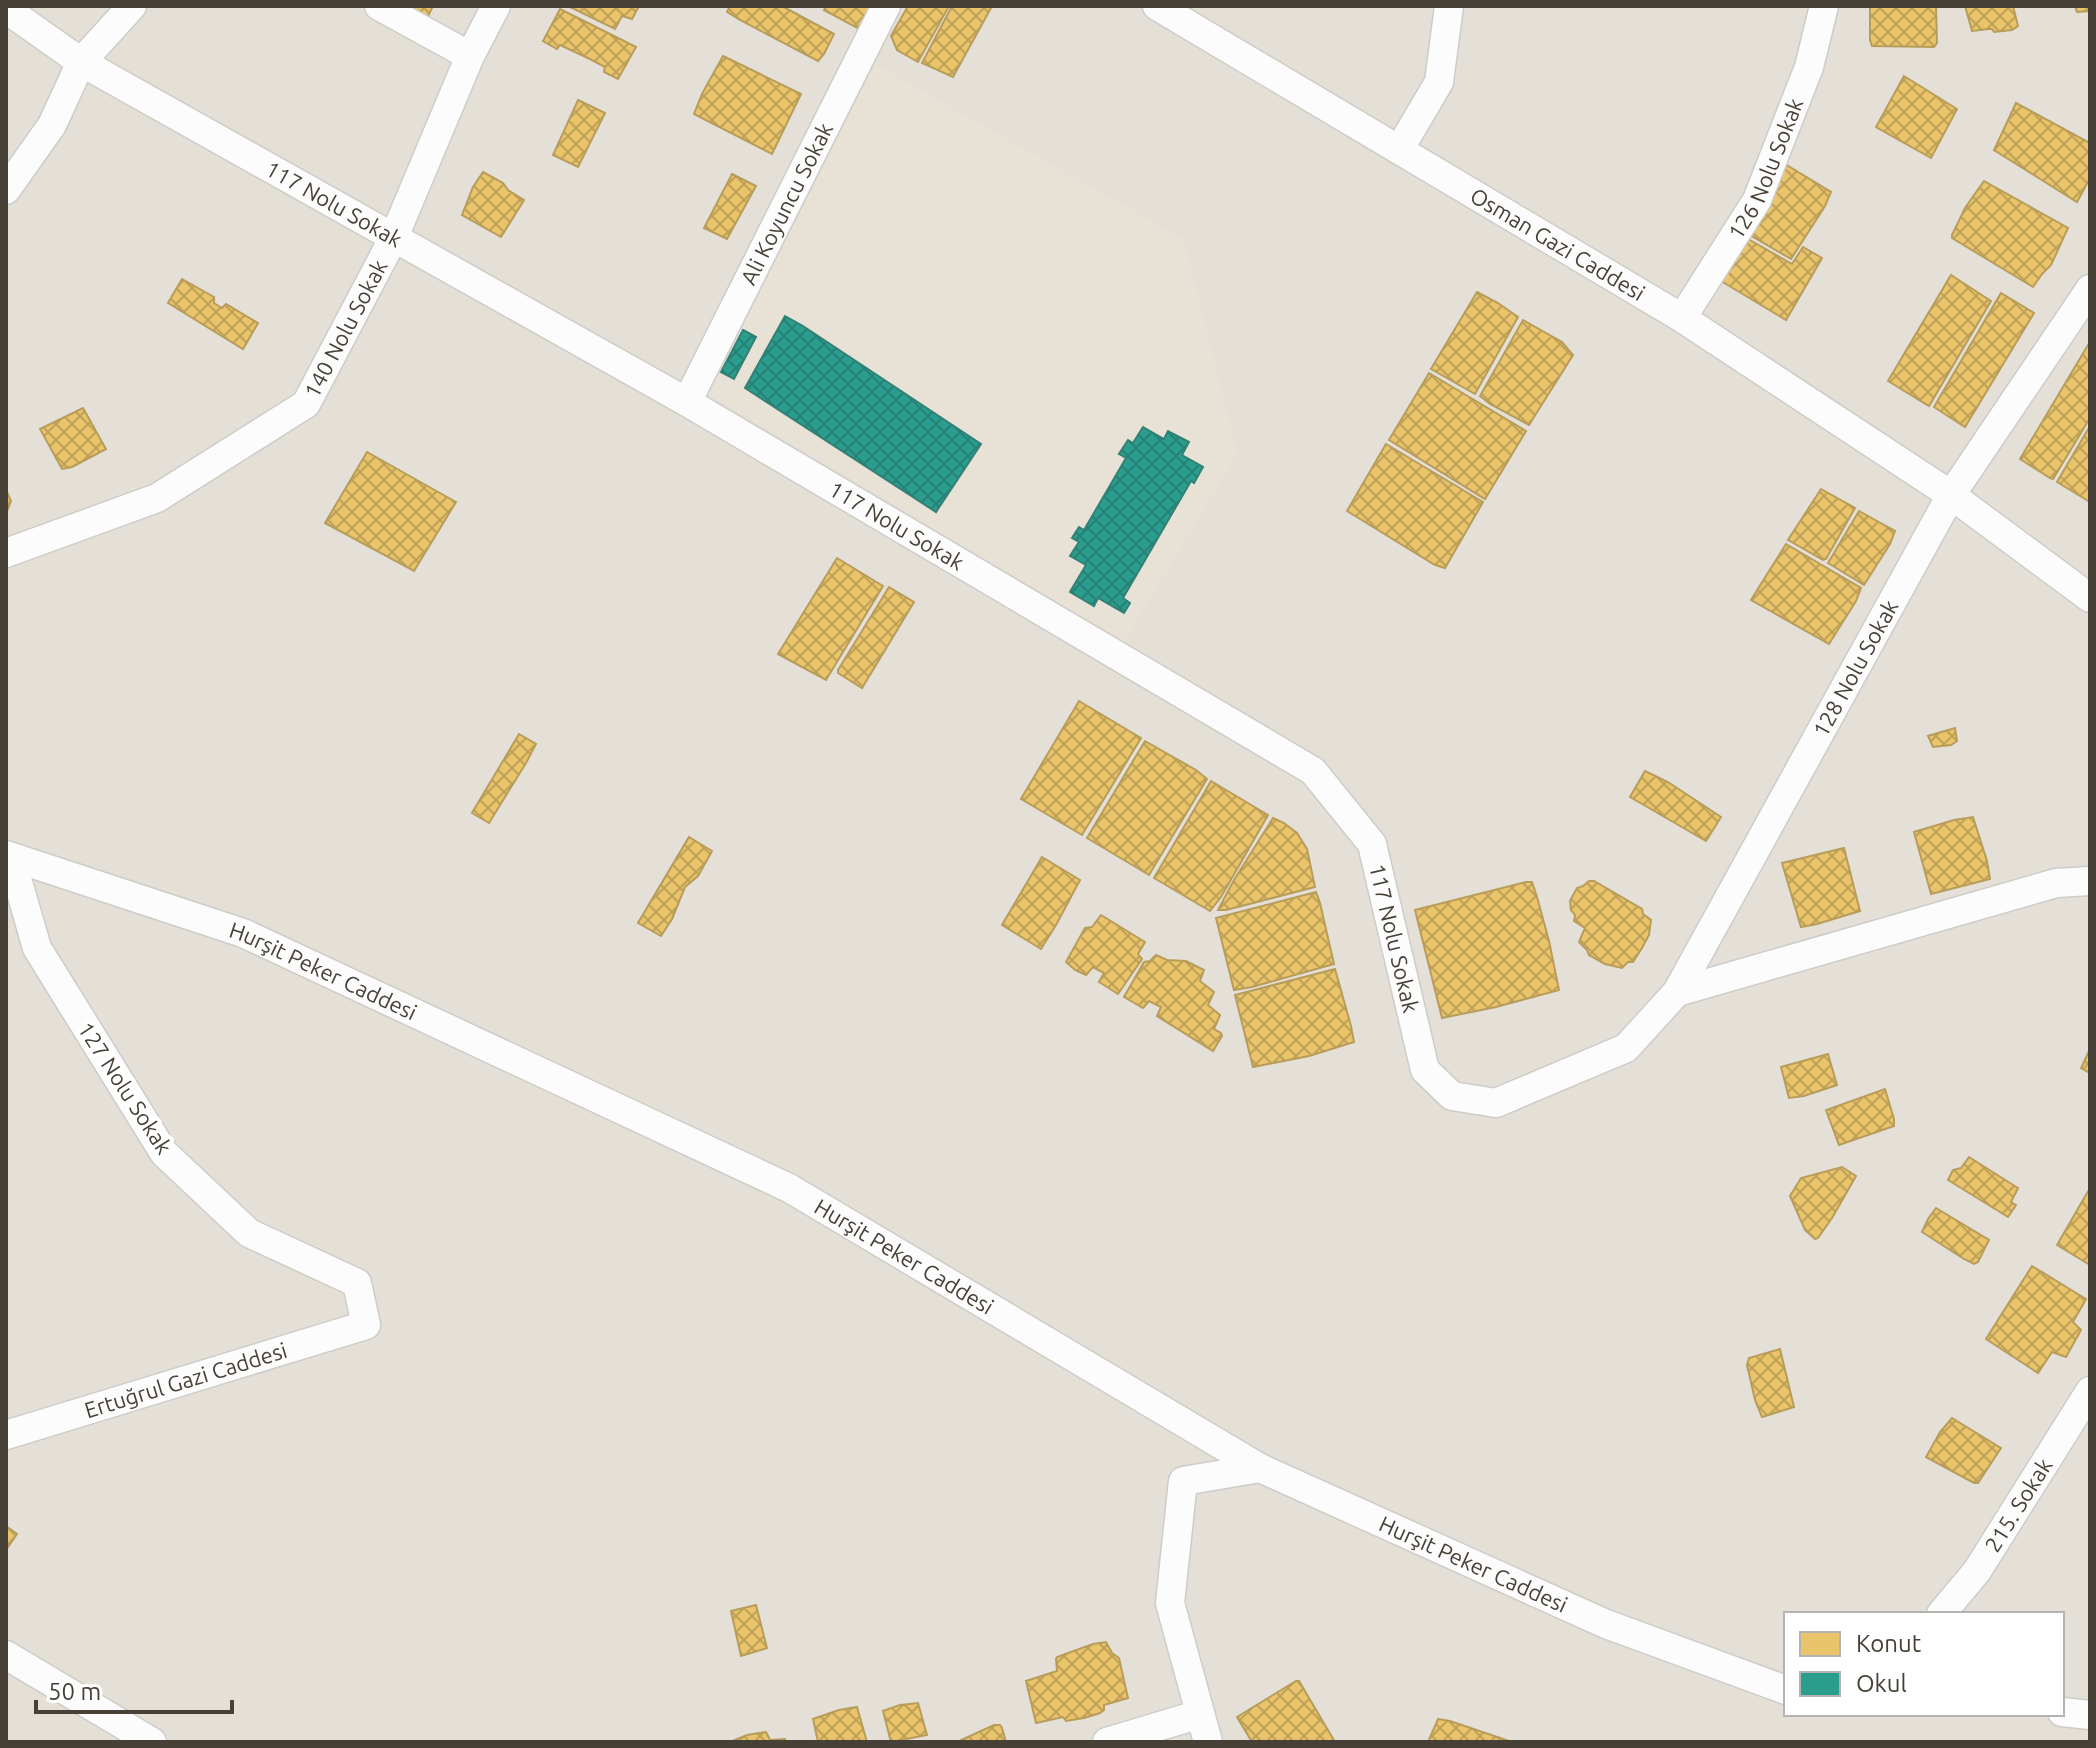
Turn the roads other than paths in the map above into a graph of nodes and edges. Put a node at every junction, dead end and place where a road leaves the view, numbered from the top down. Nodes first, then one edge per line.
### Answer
1 (132, 6) edge
2 (379, 6) edge
3 (496, 6) edge
4 (886, 6) edge
5 (1157, 6) edge
6 (1449, 6) edge
7 (1824, 6) edge
8 (6, 9) edge
9 (470, 56) junction
10 (81, 62) junction
11 (1399, 150) junction
12 (6, 190) edge
13 (394, 237) junction
14 (2090, 289) edge
15 (1682, 318) junction
16 (687, 402) junction
17 (1951, 495) junction
18 (6, 553) edge
19 (2090, 598) edge
20 (9, 856) edge
21 (2090, 881) edge
22 (1677, 992) junction
23 (1626, 1048) joint
24 (366, 1325) joint
25 (2090, 1391) edge
26 (6, 1435) edge
27 (1260, 1468) junction
28 (1943, 1612) edge
29 (6, 1655) edge
30 (1784, 1689) edge
31 (2064, 1712) edge
32 (1200, 1714) junction
33 (2090, 1715) edge
34 (152, 1742) edge
35 (1107, 1742) edge
36 (1208, 1742) edge

1 - 10 street
2 - 9 street
3 - 9 street, 140 Nolu Sokak
4 - 16 street, Ali Koyuncu Sokak
5 - 11 street, Osman Gazi Caddesi
6 - 11 street
7 - 15 street, 126 Nolu Sokak
8 - 10 street, 117 Nolu Sokak
9 - 13 street, 140 Nolu Sokak
10 - 12 street
10 - 13 street, 117 Nolu Sokak
11 - 15 street, Osman Gazi Caddesi
13 - 16 street, 117 Nolu Sokak
13 - 18 street, 140 Nolu Sokak
14 - 17 street, 128 Nolu Sokak
15 - 17 street, Osman Gazi Caddesi
16 - 23 street, 117 Nolu Sokak
17 - 19 street, Osman Gazi Caddesi
17 - 22 street, 128 Nolu Sokak
20 - 24 street, 127 Nolu Sokak
20 - 27 street, Hurşit Peker Caddesi
21 - 22 street
22 - 23 street, 128 Nolu Sokak
24 - 26 street, Ertuğrul Gazi Caddesi
25 - 28 street, 215. Sokak
27 - 30 street, Hurşit Peker Caddesi
27 - 32 street
29 - 34 street
31 - 33 street
32 - 35 street
32 - 36 street

